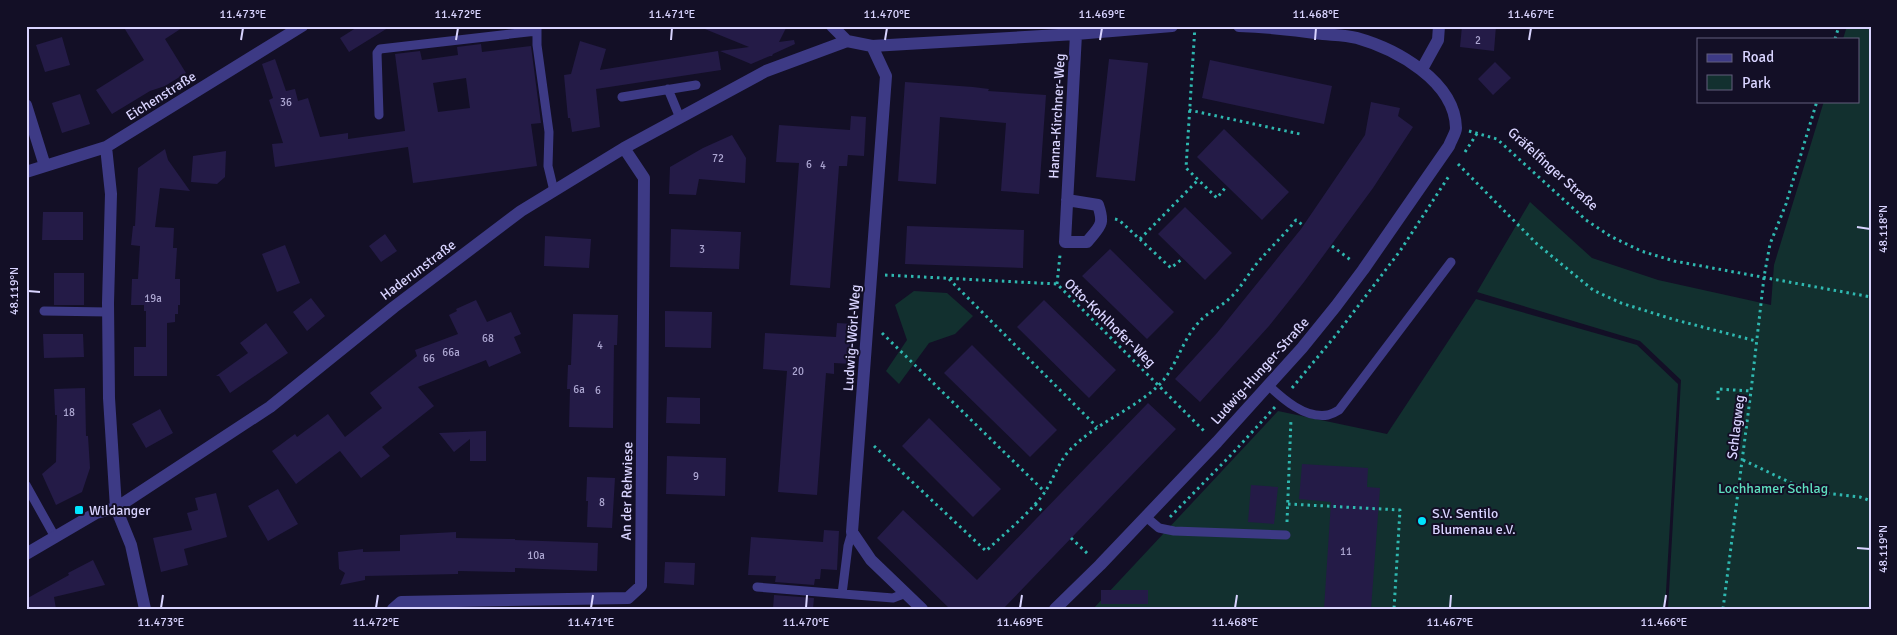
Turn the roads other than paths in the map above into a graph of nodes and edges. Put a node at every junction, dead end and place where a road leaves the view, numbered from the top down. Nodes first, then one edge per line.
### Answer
1 (302, 26) edge
2 (832, 26) edge
3 (1172, 26) edge
4 (1239, 26) edge
5 (1439, 26) edge
6 (537, 29) edge
7 (1076, 34) junction
8 (846, 41) junction
9 (872, 46) junction
10 (1422, 69) junction
11 (696, 85) dead end
12 (668, 89) junction
13 (622, 97) dead end
14 (26, 105) edge
15 (379, 115) dead end
16 (680, 118) junction
17 (106, 147) junction
18 (624, 148) junction
19 (45, 166) junction
20 (26, 172) edge
21 (554, 191) junction
22 (1067, 200) junction
23 (1451, 262) dead end
24 (44, 311) dead end
25 (108, 312) junction
26 (1268, 385) junction
27 (26, 485) edge
28 (116, 508) junction
29 (1146, 517) junction
30 (852, 532) junction
31 (1286, 535) road end
32 (55, 537) junction
33 (26, 554) edge
34 (757, 587) dead end
35 (906, 593) junction
36 (842, 594) junction
37 (145, 609) edge
38 (393, 609) edge
39 (922, 609) edge
40 (1056, 609) edge

1 - 17 street, Eichenstraße
2 - 8 street
3 - 7 street
4 - 10 street
5 - 10 street
6 - 15 lane
6 - 21 lane
7 - 9 street
7 - 22 street, Hanna-Kirchner-Weg
8 - 9 street
8 - 16 street, Haderunstraße
9 - 30 street, Ludwig-Wörl-Weg
10 - 26 street, Ludwig-Hunger-Straße
11 - 12 lane
12 - 13 lane
12 - 16 lane
14 - 19 street
16 - 18 street, Haderunstraße
17 - 19 street, Eichenstraße
17 - 25 street
18 - 21 street, Haderunstraße
18 - 38 street, An der Rehwiese
19 - 20 street, Eichenstraße
21 - 28 street, Haderunstraße
22 - 22 street, Hanna-Kirchner-Weg
23 - 26 lane
24 - 25 lane
25 - 28 street
26 - 29 street, Ludwig-Hunger-Straße
27 - 32 lane
28 - 32 street, Haderunstraße
28 - 37 street
29 - 31 lane
29 - 40 street, Ludwig-Hunger-Straße
30 - 35 street
30 - 36 lane
32 - 33 street, Haderunstraße
34 - 36 lane
35 - 36 lane
35 - 39 street

